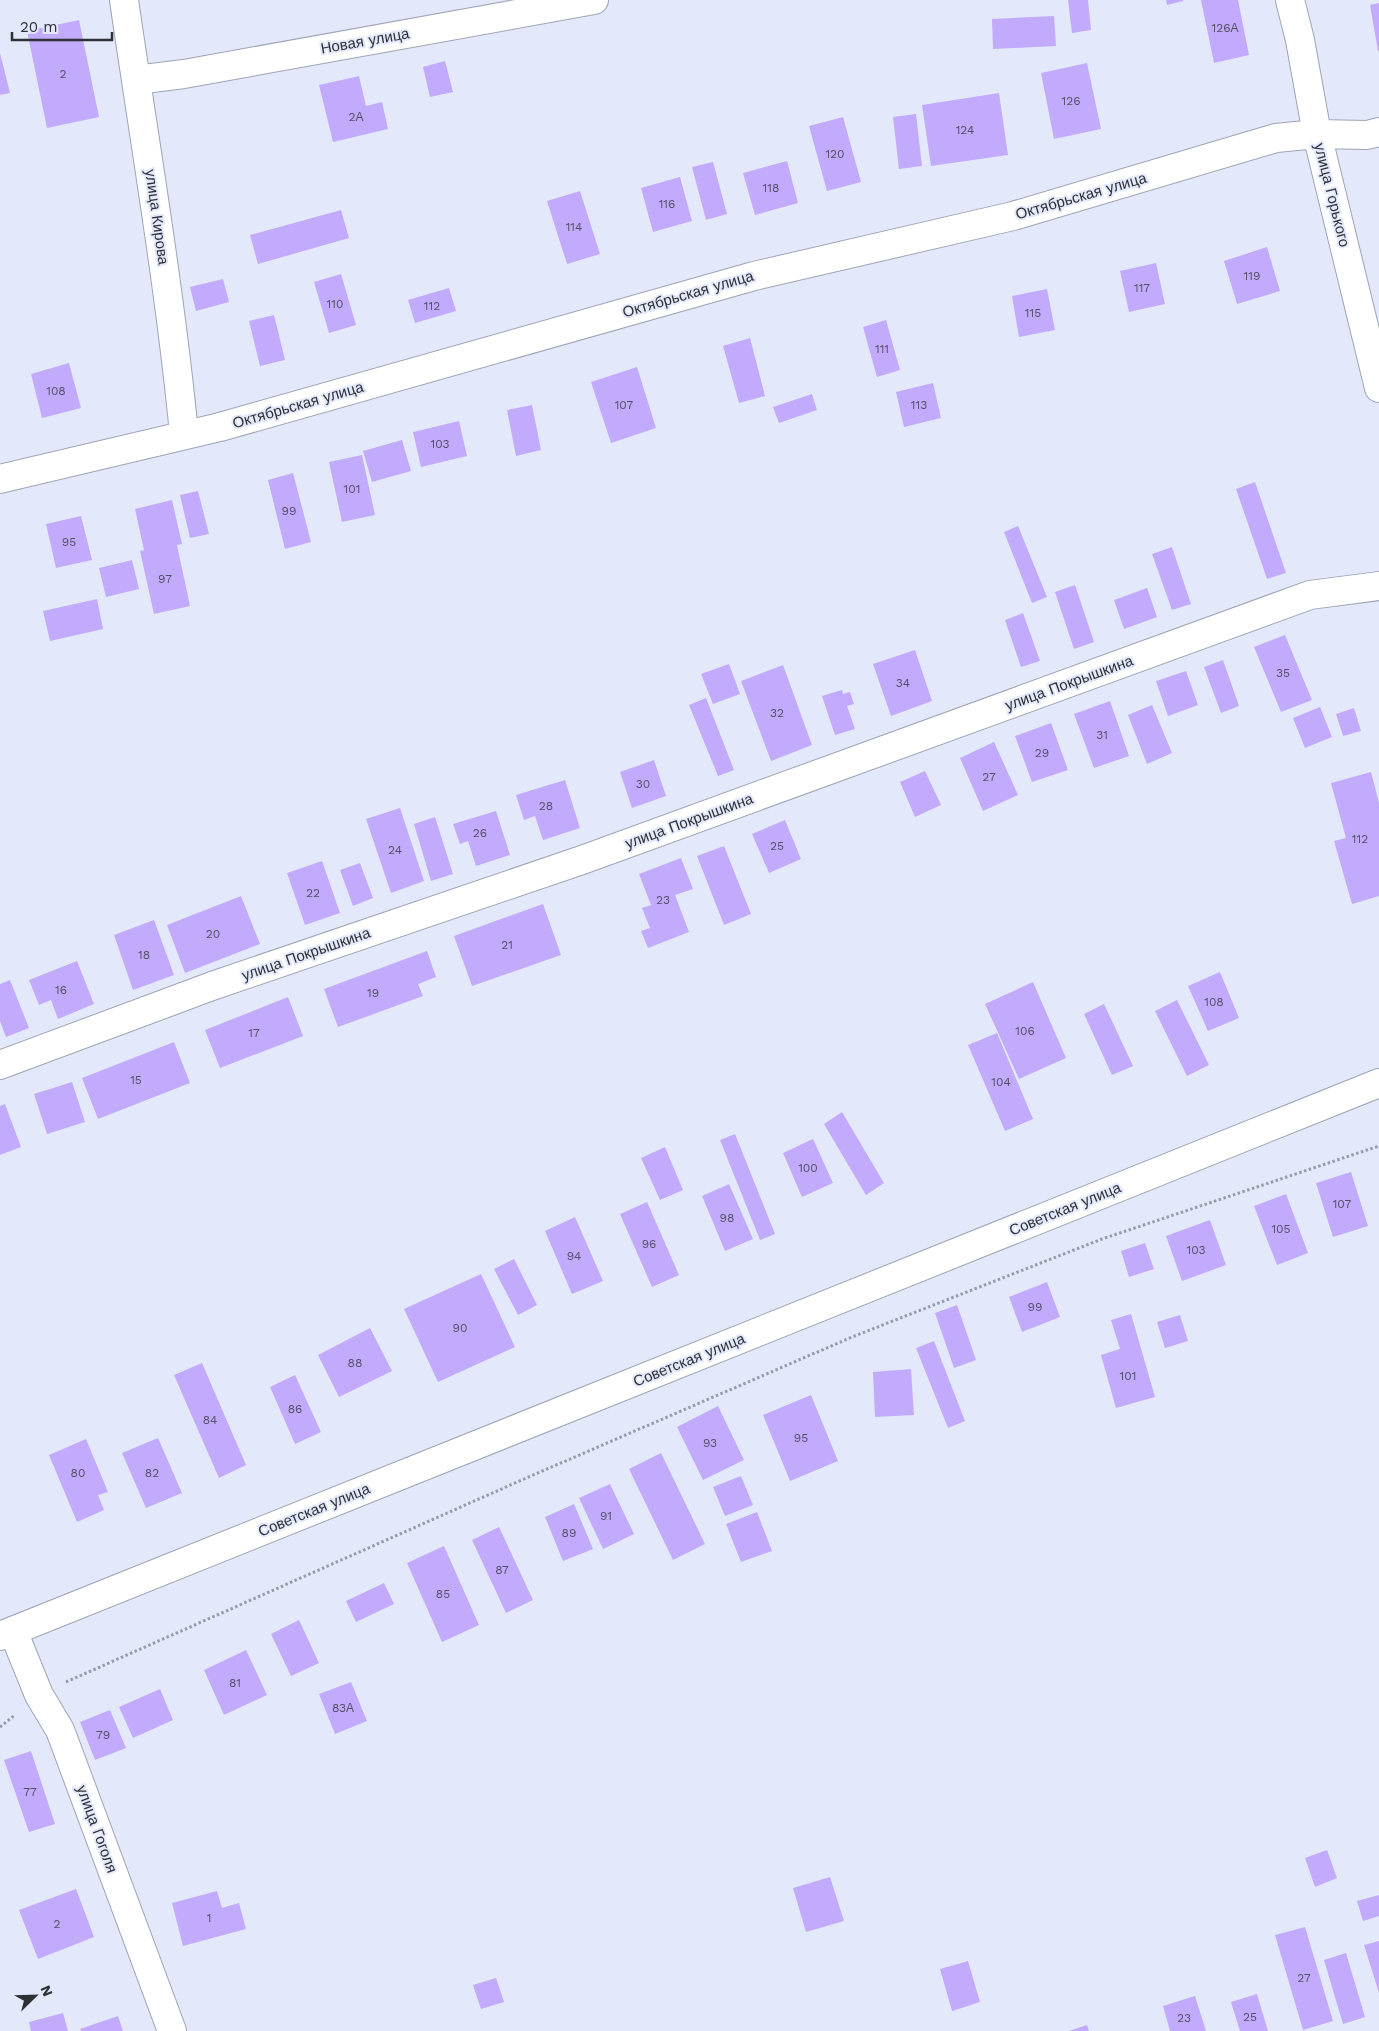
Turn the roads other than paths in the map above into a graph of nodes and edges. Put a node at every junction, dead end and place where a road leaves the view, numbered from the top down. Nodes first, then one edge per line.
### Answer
1 (124, 0) edge
2 (594, 0) edge
3 (1290, 0) edge
4 (136, 80) junction
5 (1379, 132) edge
6 (1317, 134) junction
7 (1379, 388) edge
8 (184, 434) junction
9 (0, 479) edge
10 (1379, 586) edge
11 (0, 1064) edge
12 (1379, 1083) edge
13 (6, 1634) edge
14 (172, 2031) edge

1 - 4 street, улица Кирова
2 - 4 street, Новая улица
3 - 6 street, улица Горького
4 - 8 street, улица Кирова
5 - 6 street, Октябрьская улица
6 - 7 street, улица Горького
6 - 8 street, Октябрьская улица
8 - 9 street, Октябрьская улица
10 - 11 street, улица Покрышкина
12 - 13 street, Советская улица
13 - 14 street, улица Гоголя

